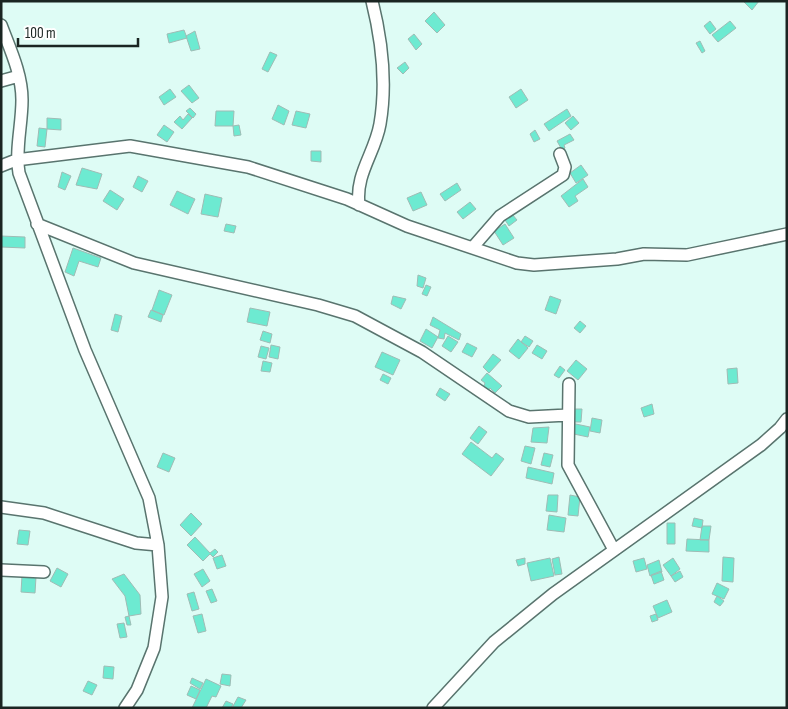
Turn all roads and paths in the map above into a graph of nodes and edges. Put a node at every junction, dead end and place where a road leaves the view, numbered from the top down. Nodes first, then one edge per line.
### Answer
1 (372, 1) edge
2 (1, 25) edge
3 (19, 76) junction
4 (1, 81) edge
5 (560, 154) dead end
6 (16, 160) junction
7 (1, 166) edge
8 (1, 171) edge
9 (20, 178) junction
10 (358, 185) junction
11 (340, 197) junction
12 (359, 205) junction
13 (37, 224) junction
14 (787, 234) edge
15 (473, 247) junction
16 (568, 384) dead end
17 (568, 415) junction
18 (787, 419) edge
19 (1, 507) edge
20 (158, 545) junction
21 (614, 550) junction
22 (1, 570) edge
23 (44, 572) dead end
24 (125, 708) edge
25 (433, 708) edge

1 - 10 street
2 - 3 street
3 - 4 street
3 - 6 street
5 - 15 street
6 - 7 street
6 - 9 street
6 - 11 street
8 - 9 street
9 - 13 street
10 - 11 street
10 - 12 street
11 - 12 street
12 - 15 street
13 - 17 street
13 - 20 street
14 - 15 street
16 - 17 street
17 - 21 street
18 - 21 street
19 - 20 street
20 - 24 street
21 - 25 street
22 - 23 street

